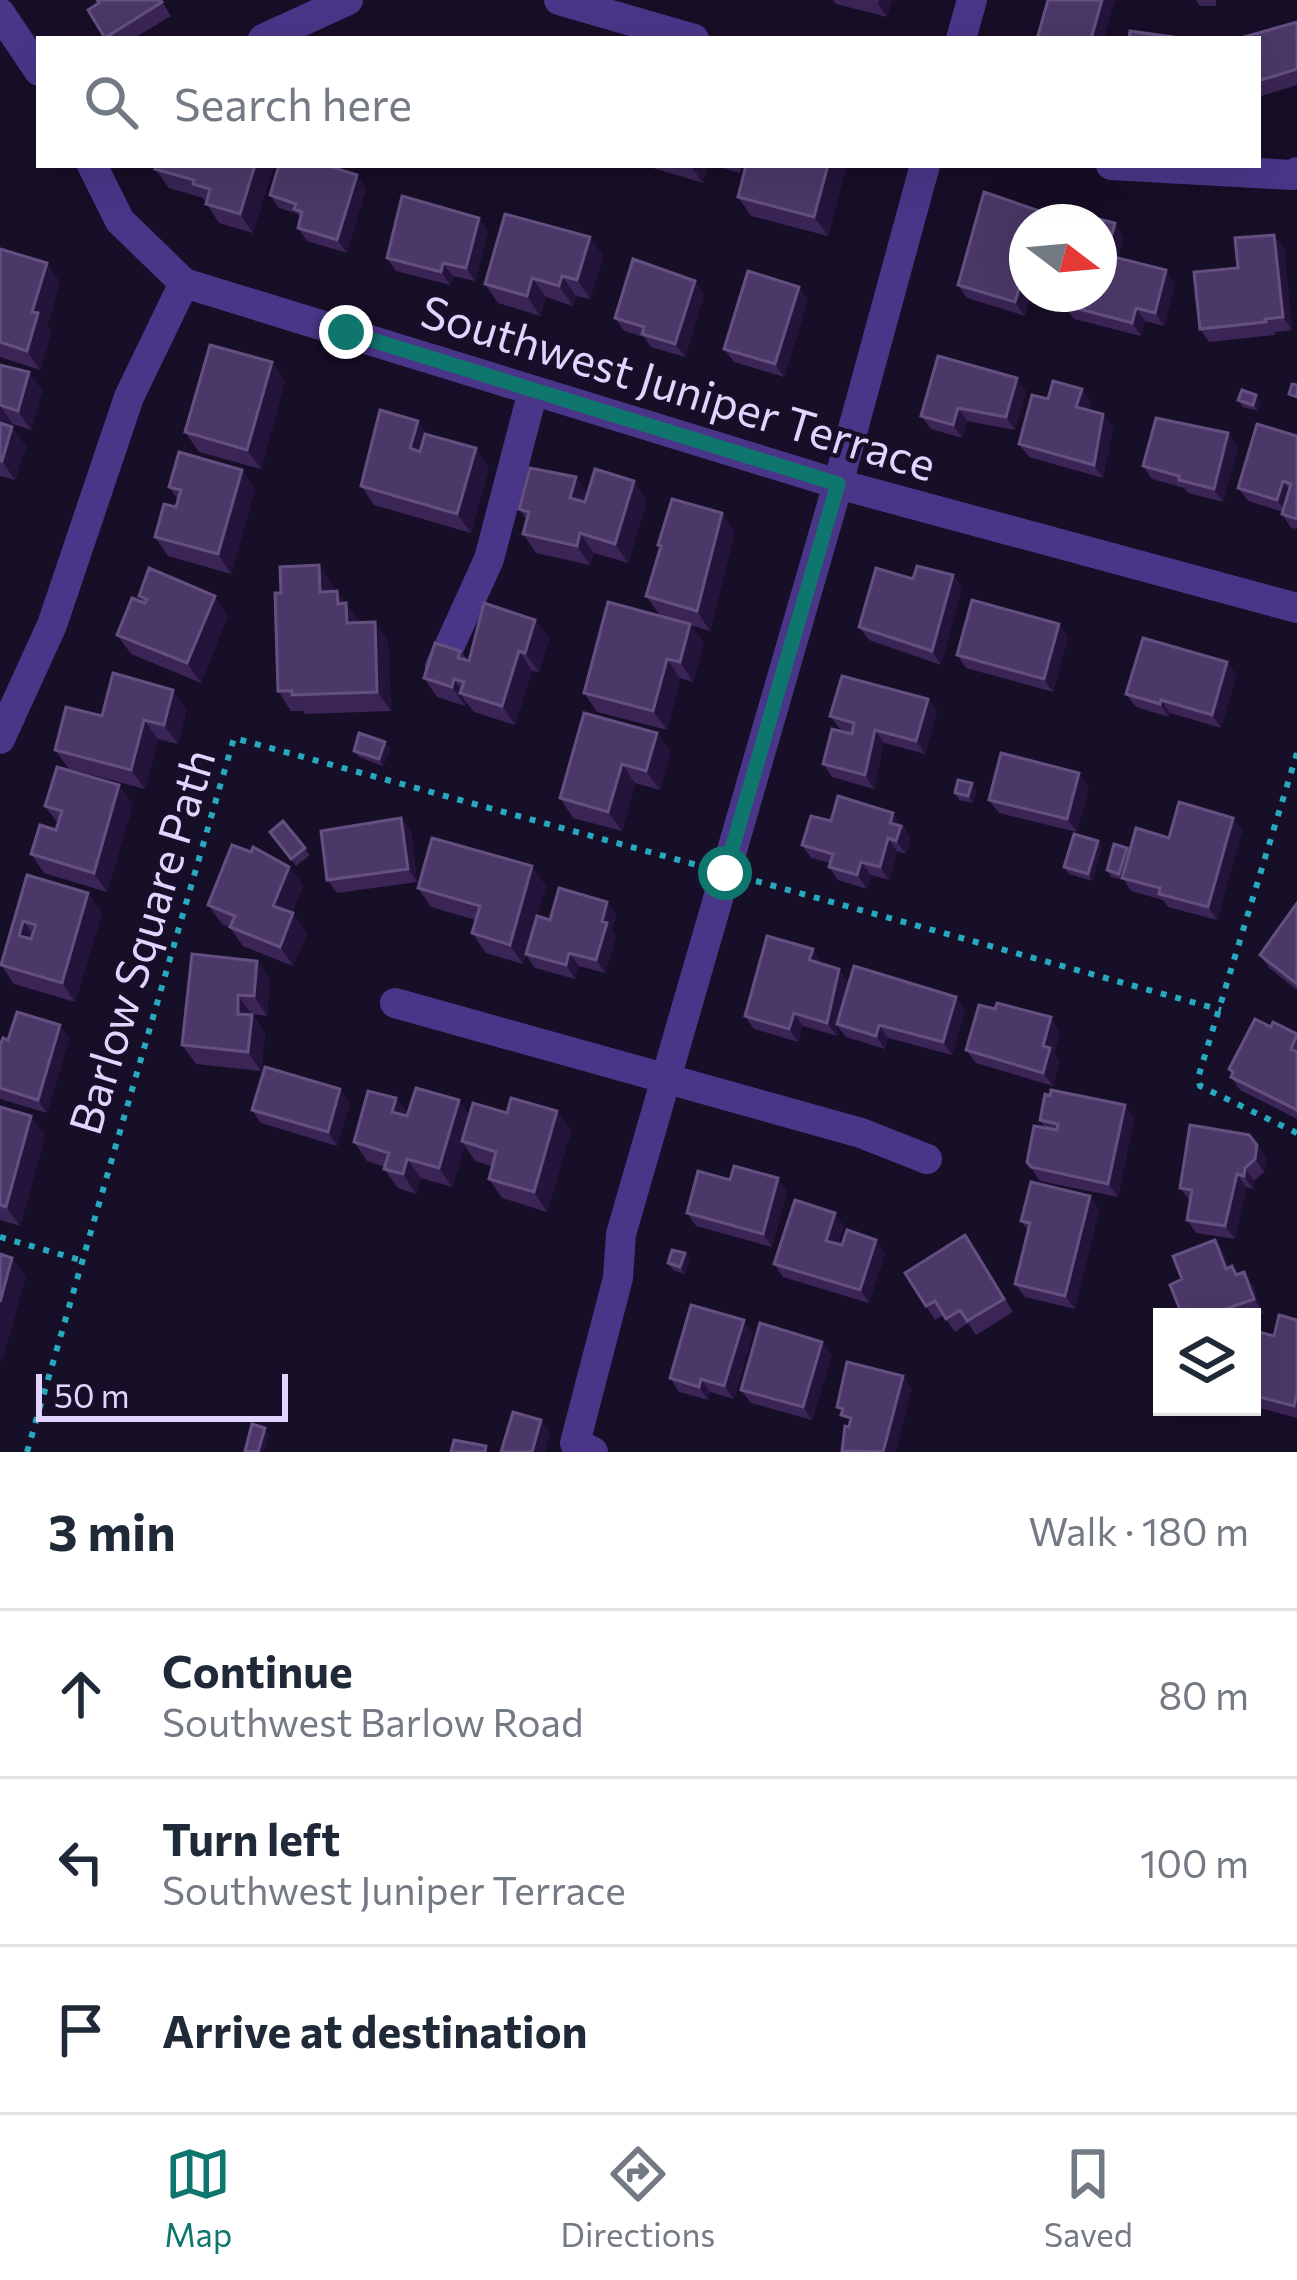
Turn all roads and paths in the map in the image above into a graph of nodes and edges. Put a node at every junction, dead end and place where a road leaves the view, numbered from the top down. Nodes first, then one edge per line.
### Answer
1 (348, 0) edge
2 (559, 0) edge
3 (972, 0) edge
4 (0, 13) edge
5 (270, 36) edge
6 (684, 36) edge
7 (962, 36) edge
8 (36, 67) edge
9 (94, 168) edge
10 (924, 168) edge
11 (1166, 168) edge
12 (1297, 172) edge
13 (184, 283) junction
14 (533, 391) junction
15 (838, 484) junction
16 (1297, 608) edge
17 (440, 667) edge
18 (0, 739) edge
19 (1297, 753) edge
20 (681, 861) dead end
21 (763, 884) dead end
22 (395, 1003) dead end
23 (1221, 1010) junction
24 (669, 1077) junction
25 (1297, 1133) edge
26 (927, 1159) dead end
27 (0, 1237) edge
28 (80, 1260) junction
29 (27, 1452) edge
30 (593, 1452) edge

1 - 5 street
2 - 6 street
3 - 7 street
4 - 8 street
9 - 13 street, Southwest Juniper Terrace
10 - 15 street
11 - 12 street
13 - 14 street, Southwest Juniper Terrace
13 - 18 street
14 - 15 street, Southwest Juniper Terrace
14 - 17 street
15 - 16 street, Southwest Juniper Terrace
15 - 24 street
19 - 23 path
20 - 28 path, Barlow Square Path
21 - 23 path
22 - 24 street
23 - 25 path
24 - 26 street
24 - 30 street
27 - 28 path
28 - 29 path, Barlow Square Path

